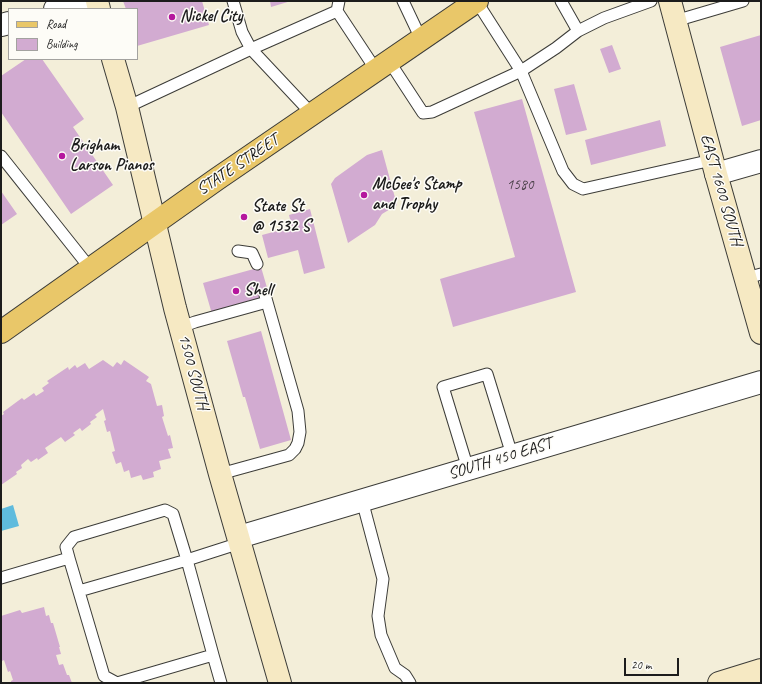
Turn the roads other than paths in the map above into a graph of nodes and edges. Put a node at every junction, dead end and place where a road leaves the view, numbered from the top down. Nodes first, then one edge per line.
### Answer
1 (82, 1) edge
2 (233, 1) edge
3 (403, 1) edge
4 (477, 1) edge
5 (561, 1) edge
6 (651, 1) edge
7 (743, 1) edge
8 (713, 5) edge
9 (338, 6) edge
10 (58, 8) edge
11 (672, 11) edge
12 (578, 31) junction
13 (421, 39) junction
14 (251, 49) junction
15 (113, 60) edge
16 (383, 65) junction
17 (521, 70) junction
18 (127, 107) junction
19 (312, 114) junction
20 (1, 156) edge
21 (761, 161) edge
22 (714, 167) junction
23 (155, 222) junction
24 (238, 251) dead end
25 (257, 264) dead end
26 (90, 268) junction
27 (753, 276) edge
28 (181, 327) junction
29 (2, 330) edge
30 (761, 333) edge
31 (761, 382) edge
32 (512, 455) junction
33 (468, 469) junction
34 (220, 474) junction
35 (362, 500) junction
36 (240, 540) junction
37 (69, 558) junction
38 (187, 560) junction
39 (1, 578) edge
40 (79, 591) junction
41 (213, 655) junction
42 (761, 670) edge
43 (221, 683) edge
44 (280, 683) edge
45 (410, 683) edge
46 (718, 683) edge

1 - 10 street
2 - 14 lane
3 - 13 lane
4 - 13 main road, STATE STREET
4 - 17 lane
5 - 12 lane
6 - 12 lane
7 - 8 lane
8 - 11 lane
9 - 14 lane
9 - 16 lane
11 - 22 street, EAST 1600 SOUTH
12 - 17 lane
13 - 16 main road, STATE STREET
14 - 18 lane
14 - 19 lane
15 - 18 street, 1500 SOUTH
16 - 17 lane
16 - 19 main road, STATE STREET
17 - 22 lane
18 - 23 street, 1500 SOUTH
19 - 23 main road, STATE STREET
20 - 26 lane
21 - 22 street
22 - 27 street, EAST 1600 SOUTH
23 - 26 main road, STATE STREET
23 - 28 street, 1500 SOUTH
24 - 25 lane
26 - 29 main road, STATE STREET
27 - 30 street, EAST 1600 SOUTH
28 - 34 street, 1500 SOUTH
28 - 34 lane
31 - 32 street, SOUTH 450 EAST
32 - 33 street, SOUTH 450 EAST
32 - 33 lane
33 - 35 street, SOUTH 450 EAST
34 - 36 street, 1500 SOUTH
35 - 36 street, SOUTH 450 EAST
35 - 45 lane
36 - 38 lane
36 - 44 street, 1500 SOUTH
37 - 38 lane
37 - 39 lane
37 - 40 lane
38 - 40 lane
38 - 41 lane
40 - 41 lane
41 - 43 lane
42 - 46 street

